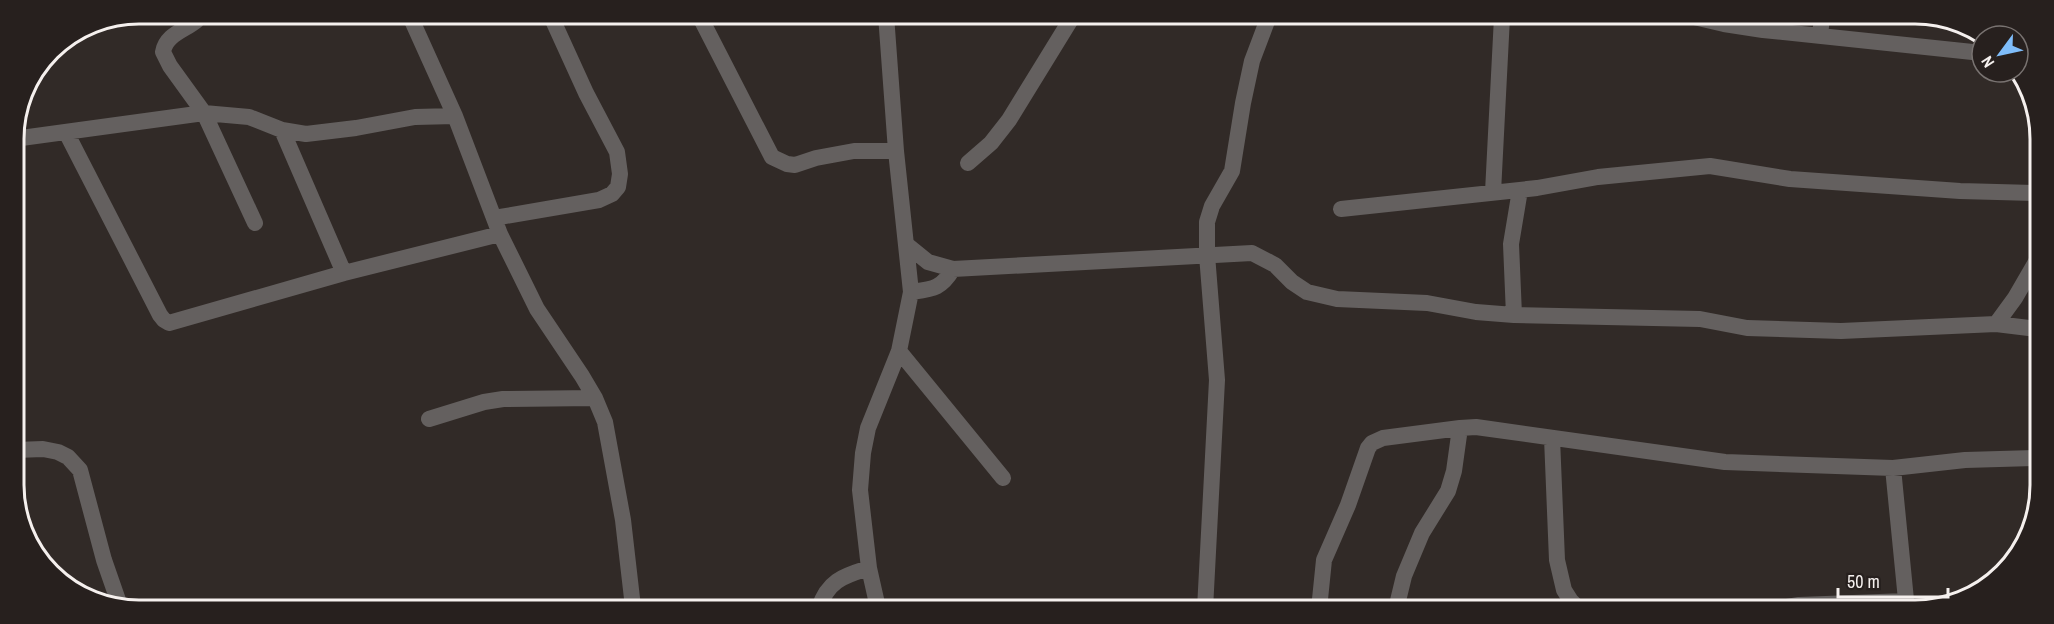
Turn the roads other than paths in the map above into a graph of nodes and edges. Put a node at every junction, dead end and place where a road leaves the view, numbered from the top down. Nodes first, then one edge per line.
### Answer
1 (191, 24) edge
2 (414, 24) edge
3 (555, 24) edge
4 (704, 24) edge
5 (887, 24) edge
6 (1068, 24) edge
7 (1266, 24) edge
8 (1502, 24) edge
9 (1725, 24) edge
10 (1821, 24) edge
11 (1820, 36) junction
12 (1970, 52) edge
13 (204, 113) junction
14 (455, 116) junction
15 (282, 130) junction
16 (66, 132) junction
17 (24, 138) edge
18 (896, 152) junction
19 (968, 163) dead end
20 (1520, 190) junction
21 (1493, 192) junction
22 (2030, 193) edge
23 (1341, 209) dead end
24 (255, 223) dead end
25 (497, 226) junction
26 (908, 245) junction
27 (1207, 255) junction
28 (954, 269) junction
29 (2030, 272) edge
30 (344, 273) junction
31 (911, 292) junction
32 (1514, 315) junction
33 (1996, 324) junction
34 (2030, 328) edge
35 (899, 351) junction
36 (595, 398) junction
37 (429, 419) dead end
38 (1460, 428) junction
39 (1552, 438) junction
40 (24, 450) edge
41 (2030, 458) edge
42 (1893, 468) junction
43 (1004, 478) dead end
44 (869, 568) junction
45 (117, 598) edge
46 (632, 600) edge
47 (823, 600) edge
48 (876, 600) edge
49 (1205, 600) edge
50 (1320, 600) edge
51 (1398, 600) edge
52 (1570, 600) edge
53 (1906, 600) edge

1 - 13 street
2 - 14 street
3 - 25 street
4 - 18 street
5 - 18 street
6 - 19 street
7 - 27 street
8 - 21 street
9 - 11 street
10 - 11 street
11 - 12 street
13 - 15 street
13 - 16 street
13 - 24 street
14 - 15 street
14 - 25 street
15 - 30 street
16 - 17 street
16 - 30 street
18 - 26 street
20 - 21 street
20 - 22 street
20 - 32 street
21 - 23 street
25 - 30 street
25 - 36 street
26 - 28 street
26 - 31 street
27 - 28 street
27 - 32 street
27 - 49 street
28 - 31 street
29 - 33 street
31 - 35 street
32 - 33 street
33 - 34 street
35 - 43 street
35 - 44 street
36 - 37 street
36 - 46 street
38 - 39 street
38 - 50 street
38 - 51 street
39 - 42 street
39 - 52 street
40 - 45 street
41 - 42 street
42 - 53 street
44 - 47 street
44 - 48 street

